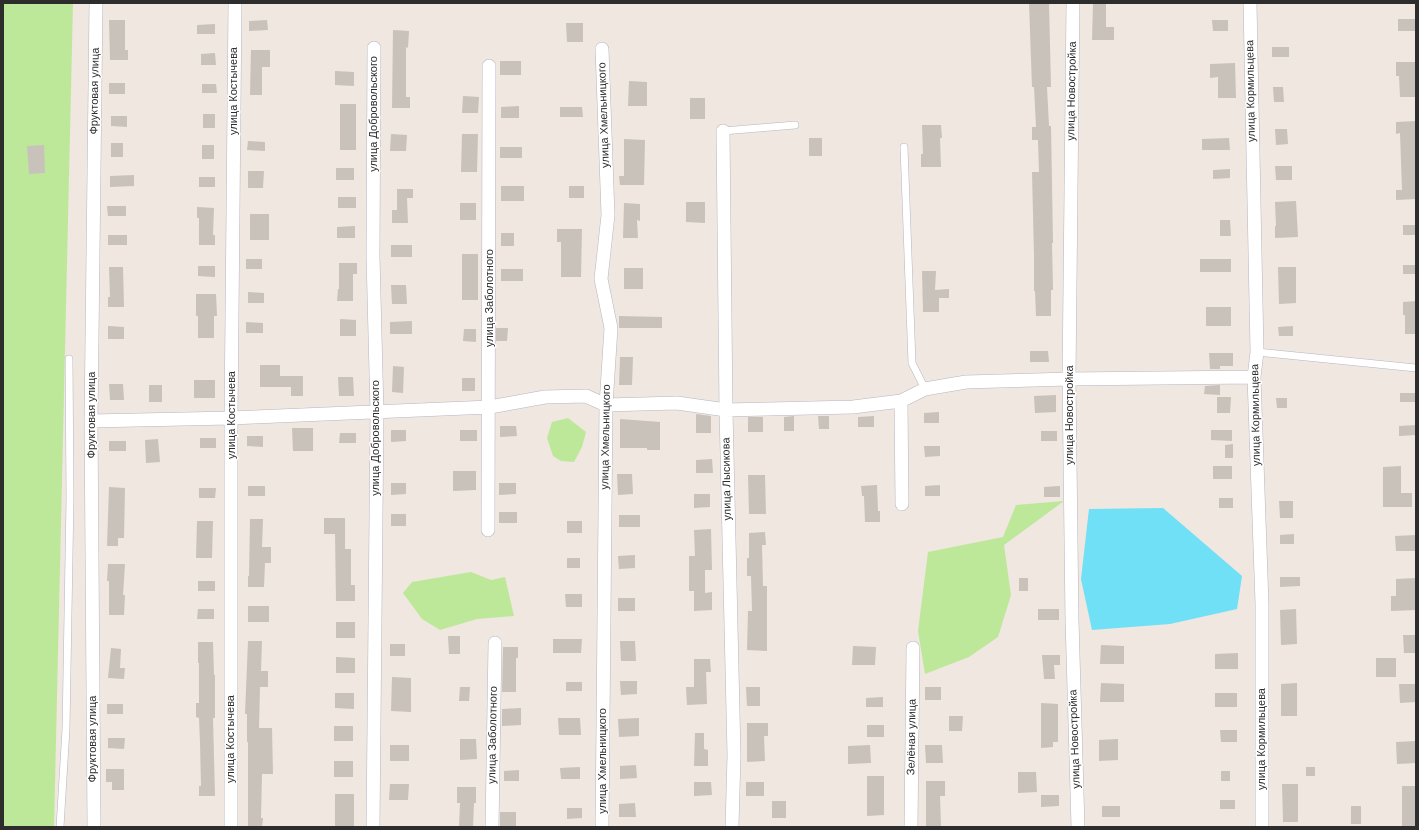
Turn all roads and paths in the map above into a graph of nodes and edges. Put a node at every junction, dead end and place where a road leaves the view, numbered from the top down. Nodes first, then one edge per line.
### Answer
1 (96, 3) edge
2 (235, 3) edge
3 (1073, 3) edge
4 (1250, 3) edge
5 (374, 48) dead end
6 (602, 49) dead end
7 (490, 66) dead end
8 (795, 125) dead end
9 (723, 131) joint
10 (904, 147) dead end
11 (1257, 352) junction
12 (69, 359) dead end
13 (1416, 368) edge
14 (1254, 377) junction
15 (1069, 378) junction
16 (925, 389) junction
17 (901, 401) junction
18 (606, 405) junction
19 (490, 407) junction
20 (726, 410) junction
21 (377, 412) junction
22 (231, 418) junction
23 (92, 421) junction
24 (902, 504) dead end
25 (488, 530) dead end
26 (495, 643) dead end
27 (913, 648) dead end
28 (60, 827) edge
29 (94, 827) edge
30 (231, 827) edge
31 (373, 827) edge
32 (492, 827) edge
33 (602, 827) edge
34 (732, 827) edge
35 (911, 827) edge
36 (1078, 827) edge
37 (1262, 827) edge

1 - 23 street, Фруктовая улица
2 - 22 street, улица Костычева
3 - 15 street, улица Новостройка
4 - 11 street, улица Кормильцева
5 - 21 street, улица Добровольского
6 - 18 street, улица Хмельницкого
7 - 19 street, улица Заболотного
8 - 9 lane
9 - 20 street, улица Лысикова
10 - 16 lane
11 - 13 lane
11 - 14 street, улица Кормильцева
12 - 28 lane
14 - 15 street
14 - 37 street, улица Кормильцева
15 - 16 street
15 - 36 street, улица Новостройка
16 - 17 street
17 - 20 street
17 - 24 street
18 - 19 street
18 - 20 street
18 - 33 street, улица Хмельницкого
19 - 21 street
19 - 25 street, улица Заболотного
20 - 34 street, улица Лысикова
21 - 22 street
21 - 31 street, улица Добровольского
22 - 23 street
22 - 30 street, улица Костычева
23 - 29 street, Фруктовая улица
26 - 32 street, улица Заболотного
27 - 35 street, Зелёная улица

